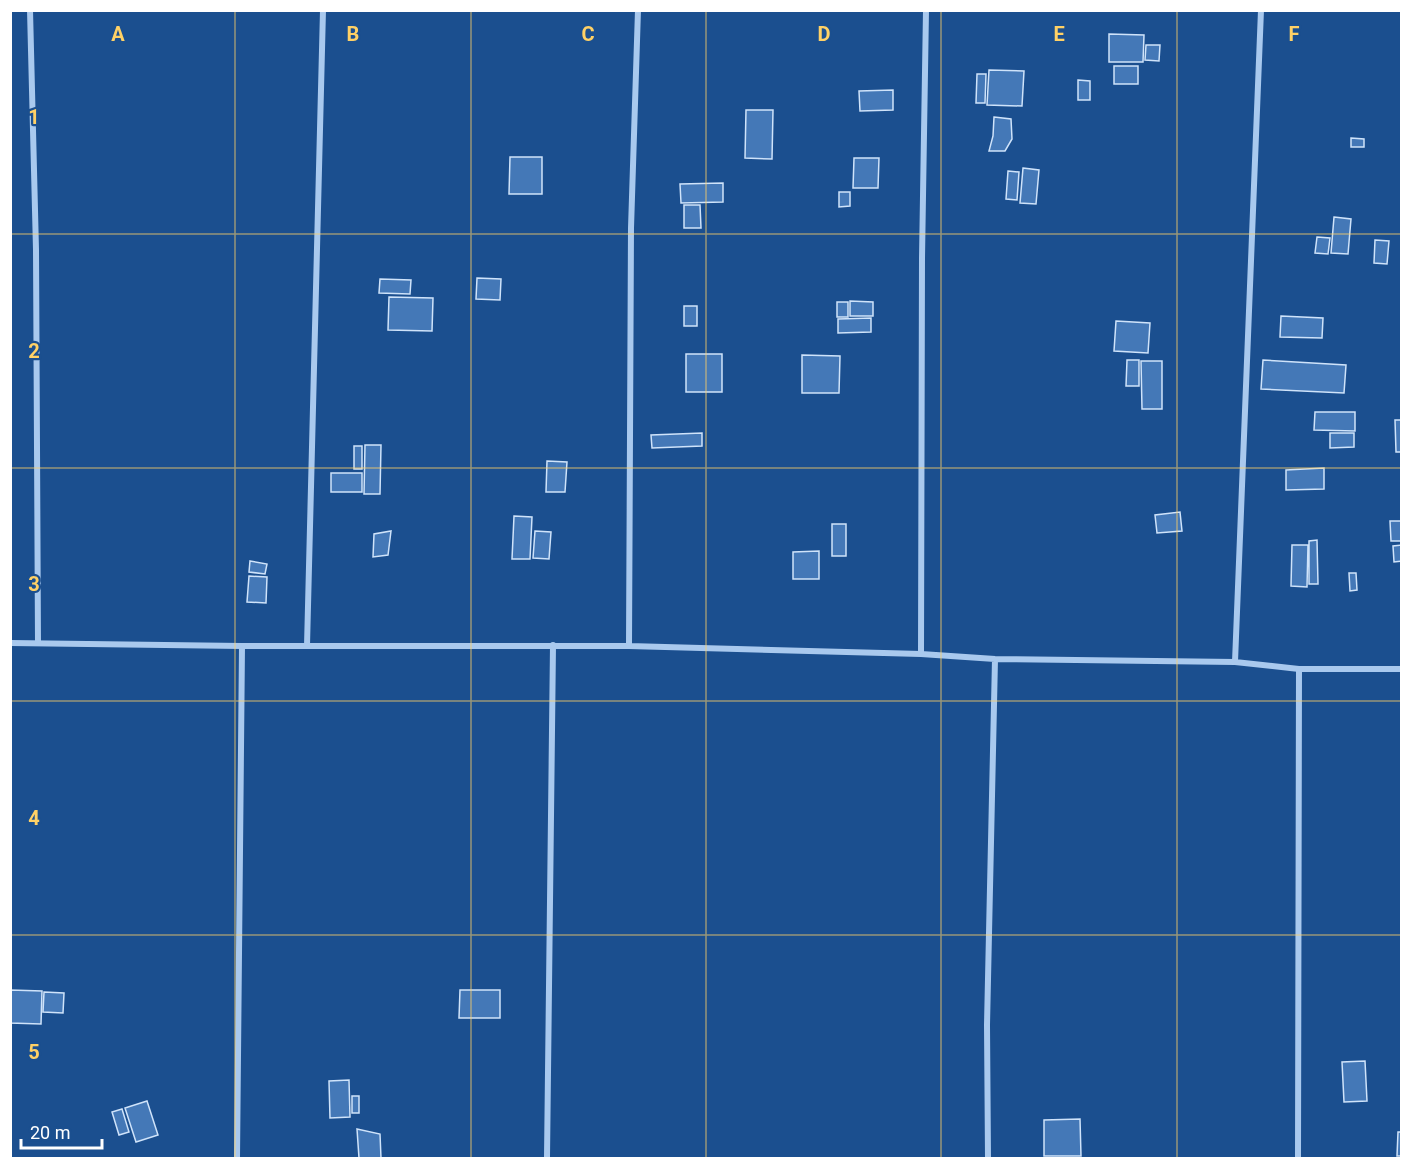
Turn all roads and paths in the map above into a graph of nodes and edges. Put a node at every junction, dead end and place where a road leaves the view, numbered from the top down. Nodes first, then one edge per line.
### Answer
1 (30, 10) edge
2 (323, 10) edge
3 (638, 10) edge
4 (926, 10) edge
5 (1261, 10) edge
6 (10, 643) edge
7 (38, 643) junction
8 (554, 645) junction
9 (242, 646) junction
10 (307, 646) junction
11 (629, 646) junction
12 (921, 654) junction
13 (995, 659) junction
14 (1235, 662) junction
15 (1299, 669) junction
16 (1401, 669) edge
17 (237, 1158) edge
18 (547, 1158) edge
19 (987, 1158) edge
20 (1298, 1158) edge

1 - 7 street
2 - 10 street
3 - 11 street
4 - 12 street
5 - 14 street
6 - 7 street
7 - 9 street
8 - 10 street
8 - 11 street
8 - 18 street
9 - 10 street
9 - 17 street
11 - 12 street
12 - 13 street
13 - 14 street
13 - 19 street
14 - 15 street
15 - 16 street
15 - 20 street

